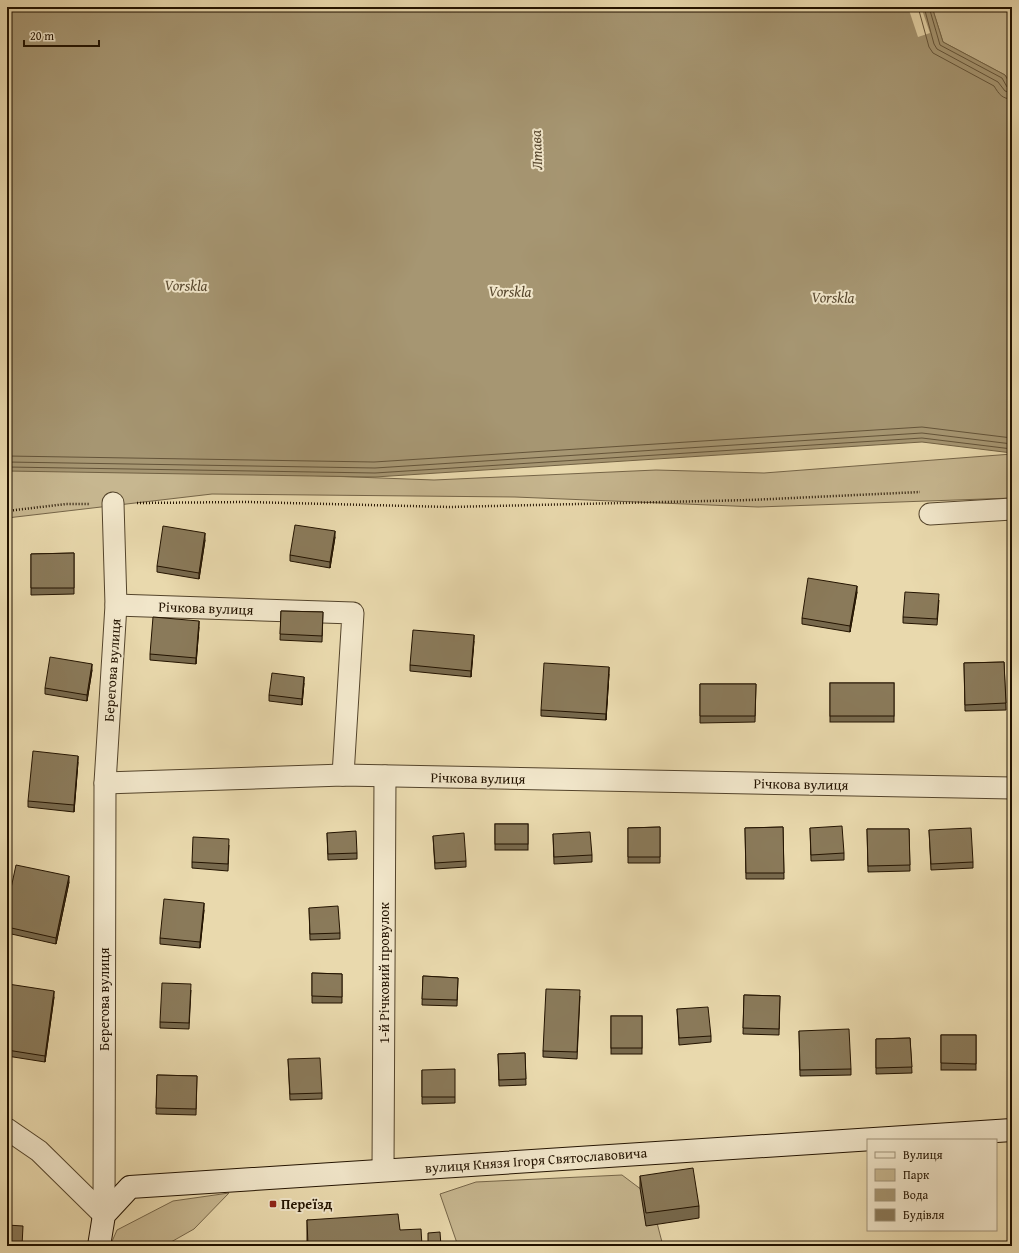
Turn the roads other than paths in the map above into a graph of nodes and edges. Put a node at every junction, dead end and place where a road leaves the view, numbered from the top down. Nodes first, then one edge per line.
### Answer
1 (113, 503) road end
2 (1012, 509) edge
3 (930, 514) dead end
4 (116, 605) junction
5 (343, 775) junction
6 (385, 776) junction
7 (105, 783) junction
8 (1012, 788) edge
9 (7, 1129) edge
10 (1012, 1130) edge
11 (867, 1139) edge
12 (870, 1139) edge
13 (383, 1170) junction
14 (104, 1215) junction
15 (99, 1246) edge

1 - 4 street, Берегова вулиця
2 - 3 street
4 - 5 street, Річкова вулиця
4 - 7 street, Берегова вулиця
5 - 6 street, Річкова вулиця
5 - 7 street
6 - 8 street, Річкова вулиця
6 - 13 street, 1-й Річковий провулок
7 - 14 street, Берегова вулиця
9 - 14 street
10 - 12 street, вулиця Князя Ігоря Святославовича
11 - 13 street, вулиця Князя Ігоря Святославовича
13 - 14 street, вулиця Князя Ігоря Святославовича
14 - 15 street

